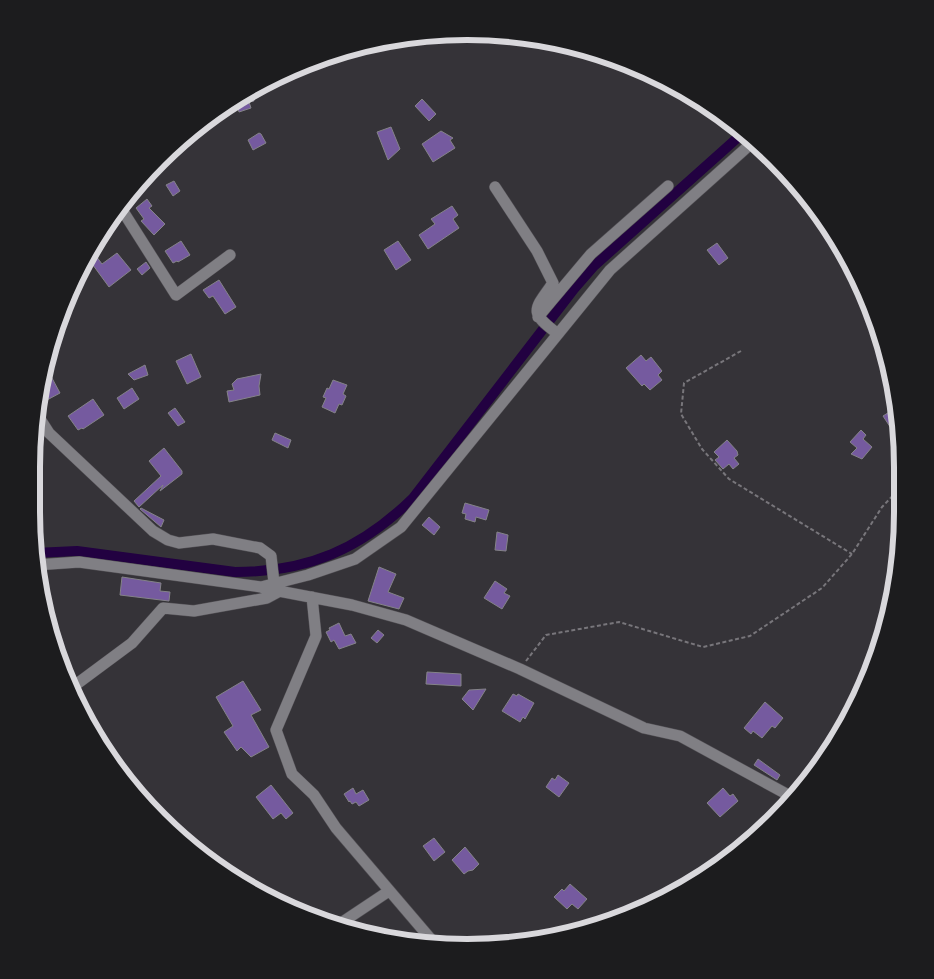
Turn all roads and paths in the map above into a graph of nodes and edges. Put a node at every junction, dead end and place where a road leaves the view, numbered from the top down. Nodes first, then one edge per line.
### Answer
1 (749, 146) edge
2 (668, 186) dead end
3 (495, 187) dead end
4 (124, 213) edge
5 (230, 255) dead end
6 (539, 319) junction
7 (558, 334) junction
8 (741, 351) dead end
9 (43, 423) edge
10 (894, 494) edge
11 (852, 554) junction
12 (44, 564) edge
13 (277, 587) junction
14 (312, 597) junction
15 (520, 669) junction
16 (77, 684) edge
17 (787, 795) edge
18 (389, 891) junction
19 (344, 920) edge
20 (429, 937) edge

1 - 7 street
2 - 6 street
3 - 6 street
4 - 5 street
6 - 7 street
7 - 13 street
8 - 11 path
9 - 13 street
10 - 11 path
11 - 15 path
12 - 13 street
13 - 14 street
13 - 16 street
14 - 15 street
14 - 18 street
15 - 17 street
18 - 19 street
18 - 20 street

